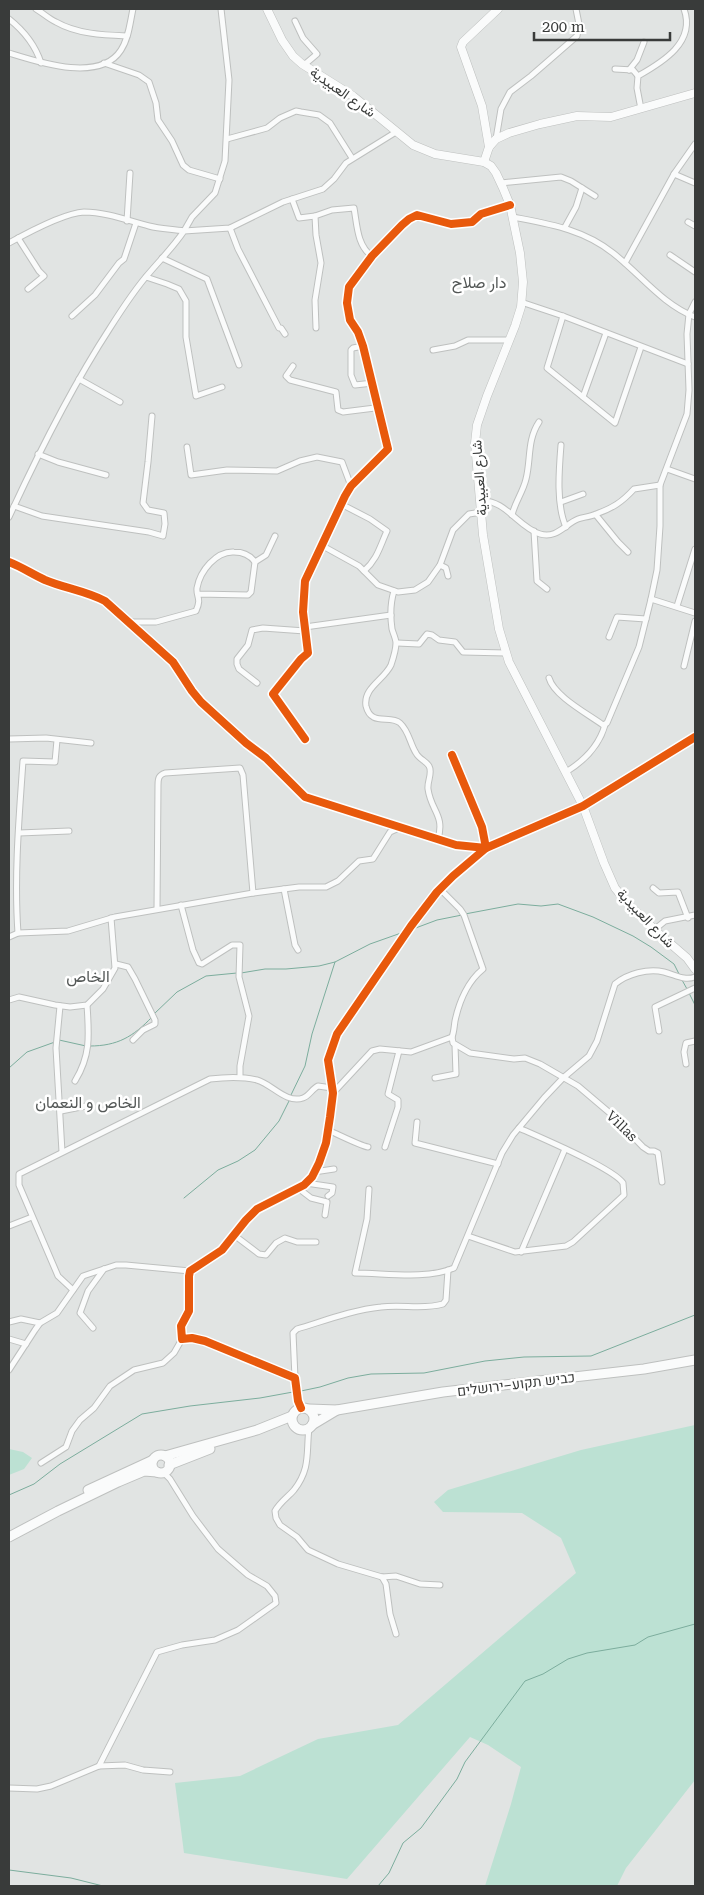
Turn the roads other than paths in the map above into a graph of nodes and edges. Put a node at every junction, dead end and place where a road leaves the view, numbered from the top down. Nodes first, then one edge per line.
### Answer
1 (36, 9) edge
2 (133, 9) edge
3 (221, 9) edge
4 (267, 9) edge
5 (498, 9) edge
6 (576, 9) edge
7 (684, 9) edge
8 (9, 19) edge
9 (295, 20) dead end
10 (127, 36) junction
11 (644, 42) dead end
12 (9, 53) edge
13 (41, 62) junction
14 (104, 63) junction
15 (304, 65) junction
16 (614, 69) dead end
17 (630, 70) junction
18 (638, 76) junction
19 (695, 93) edge
20 (641, 109) junction
21 (396, 132) junction
22 (227, 139) junction
23 (496, 139) junction
24 (695, 145) edge
25 (489, 147) junction
26 (352, 158) junction
27 (484, 162) junction
28 (130, 173) dead end
29 (674, 174) junction
30 (220, 179) junction
31 (501, 183) junction
32 (695, 183) edge
33 (582, 188) junction
34 (595, 196) dead end
35 (292, 199) junction
36 (510, 205) junction
37 (315, 216) junction
38 (513, 217) junction
39 (127, 221) junction
40 (688, 222) dead end
41 (136, 223) junction
42 (695, 226) edge
43 (564, 227) junction
44 (230, 228) junction
45 (184, 231) junction
46 (18, 238) junction
47 (9, 243) edge
48 (670, 255) dead end
49 (372, 256) junction
50 (162, 258) junction
51 (625, 263) junction
52 (695, 272) edge
53 (146, 277) junction
54 (28, 289) dead end
55 (521, 302) junction
56 (695, 302) edge
57 (689, 314) junction
58 (72, 316) dead end
59 (563, 316) junction
60 (695, 317) edge
61 (316, 328) dead end
62 (285, 334) dead end
63 (606, 334) junction
64 (510, 340) junction
65 (363, 346) junction
66 (641, 347) junction
67 (434, 350) dead end
68 (688, 364) junction
69 (239, 365) dead end
70 (293, 366) dead end
71 (79, 379) junction
72 (373, 383) junction
73 (222, 387) dead end
74 (584, 398) junction
75 (120, 402) dead end
76 (378, 405) junction
77 (152, 416) dead end
78 (539, 422) dead end
79 (561, 445) dead end
80 (187, 447) dead end
81 (38, 454) junction
82 (667, 469) junction
83 (106, 475) dead end
84 (695, 479) edge
85 (660, 485) junction
86 (351, 486) junction
87 (583, 494) dead end
88 (481, 500) junction
89 (561, 502) junction
90 (340, 504) junction
91 (14, 506) junction
92 (482, 512) junction
93 (512, 515) junction
94 (596, 515) junction
95 (9, 517) edge
96 (566, 527) junction
97 (534, 531) junction
98 (275, 536) dead end
99 (322, 545) junction
100 (695, 549) edge
101 (628, 552) dead end
102 (9, 562) edge
103 (255, 562) junction
104 (440, 565) junction
105 (364, 571) junction
106 (448, 576) dead end
107 (547, 589) dead end
108 (394, 591) junction
109 (198, 594) junction
110 (651, 599) junction
111 (677, 606) junction
112 (695, 613) edge
113 (391, 616) junction
114 (646, 619) junction
115 (695, 620) edge
116 (127, 622) junction
117 (305, 629) junction
118 (610, 637) dead end
119 (397, 643) junction
120 (506, 653) junction
121 (684, 666) dead end
122 (550, 678) dead end
123 (257, 683) dead end
124 (605, 725) junction
125 (695, 738) edge
126 (9, 739) edge
127 (305, 739) dead end
128 (57, 740) junction
129 (91, 743) dead end
130 (452, 755) dead end
131 (566, 772) junction
132 (583, 806) junction
133 (400, 827) junction
134 (70, 830) dead end
135 (19, 834) junction
136 (438, 839) junction
137 (486, 848) junction
138 (653, 888) dead end
139 (284, 889) junction
140 (440, 889) junction
141 (253, 893) junction
142 (181, 905) junction
143 (157, 909) junction
144 (695, 915) edge
145 (111, 918) junction
146 (688, 918) junction
147 (654, 930) junction
148 (18, 933) junction
149 (9, 937) edge
150 (298, 950) dead end
151 (116, 964) junction
152 (695, 969) edge
153 (695, 977) edge
154 (695, 988) edge
155 (9, 1000) edge
156 (87, 1005) junction
157 (60, 1006) junction
158 (659, 1031) dead end
159 (452, 1037) junction
160 (132, 1040) dead end
161 (695, 1041) edge
162 (455, 1045) junction
163 (399, 1051) junction
164 (686, 1064) dead end
165 (240, 1076) junction
166 (435, 1078) dead end
167 (564, 1078) junction
168 (75, 1082) dead end
169 (333, 1090) junction
170 (86, 1106) dead end
171 (61, 1111) junction
172 (418, 1122) dead end
173 (519, 1128) junction
174 (328, 1130) junction
175 (385, 1146) dead end
176 (368, 1147) dead end
177 (565, 1149) junction
178 (62, 1152) junction
179 (498, 1164) junction
180 (334, 1169) dead end
181 (314, 1172) junction
182 (662, 1182) dead end
183 (306, 1183) junction
184 (298, 1188) junction
185 (369, 1189) dead end
186 (328, 1196) dead end
187 (325, 1215) dead end
188 (32, 1217) junction
189 (9, 1226) edge
190 (234, 1235) junction
191 (468, 1236) junction
192 (316, 1242) dead end
193 (521, 1252) junction
194 (104, 1269) junction
195 (448, 1270) junction
196 (190, 1271) junction
197 (72, 1290) junction
198 (9, 1322) edge
199 (40, 1323) junction
200 (93, 1328) dead end
201 (9, 1339) edge
202 (182, 1339) junction
203 (26, 1344) junction
204 (695, 1360) edge
205 (9, 1370) edge
206 (295, 1378) junction
207 (305, 1408) junction
208 (338, 1410) junction
209 (292, 1416) junction
210 (271, 1426) junction
211 (294, 1426) junction
212 (308, 1428) junction
213 (41, 1463) dead end
214 (164, 1466) junction
215 (99, 1488) junction
216 (9, 1532) edge
217 (9, 1537) edge
218 (382, 1577) junction
219 (440, 1585) dead end
220 (396, 1634) dead end
221 (99, 1766) junction
222 (170, 1772) dead end
223 (9, 1788) edge

1 - 10 street
2 - 10 street
3 - 22 street
4 - 15 main road, شارع العبيدية
5 - 25 main road
6 - 23 street
7 - 18 street
8 - 13 street
9 - 15 street
10 - 14 street
11 - 17 street
12 - 13 street
13 - 14 street
14 - 30 street
15 - 21 main road, شارع العبيدية
16 - 17 street
17 - 18 street
18 - 20 street
19 - 20 main road
20 - 23 main road
21 - 26 street
21 - 27 main road, شارع العبيدية
22 - 26 street
22 - 30 street
23 - 25 main road
24 - 29 street
25 - 27 main road
26 - 35 street
27 - 31 main road, شارع العبيدية
28 - 39 street
29 - 32 street
29 - 51 street
30 - 45 street
31 - 33 street
31 - 36 main road, شارع العبيدية
33 - 34 street
33 - 43 street
35 - 37 street
35 - 44 street
36 - 38 main road, شارع العبيدية
36 - 49 street
37 - 49 street
37 - 61 street
38 - 43 street
38 - 55 main road, شارع العبيدية
39 - 41 street
39 - 46 street
40 - 42 street
41 - 45 street
41 - 58 street
43 - 51 street
44 - 45 street
44 - 62 street
45 - 50 street
46 - 47 street
46 - 54 street
48 - 52 street
49 - 65 street
50 - 53 street
50 - 69 street
51 - 57 street
53 - 71 street
53 - 73 street
55 - 59 street
55 - 64 main road, شارع العبيدية
56 - 57 street
57 - 60 street
57 - 68 street
59 - 63 street
59 - 74 street
63 - 66 street
63 - 74 street
64 - 67 street
64 - 88 main road, شارع العبيدية
65 - 72 street
65 - 72 street
66 - 68 street
66 - 74 street
68 - 82 street
70 - 76 street
71 - 75 street
71 - 81 street
72 - 76 street
76 - 86 street
77 - 91 street
78 - 93 street
79 - 89 street
80 - 86 street
81 - 83 street
81 - 91 street
82 - 84 street
82 - 85 street
85 - 94 street
85 - 110 street
86 - 90 street
87 - 89 street
88 - 92 main road, شارع العبيدية
88 - 93 street
89 - 96 street
90 - 99 street
90 - 105 street
91 - 95 street
92 - 104 street
92 - 120 main road, شارع العبيدية
93 - 97 street
94 - 96 street
94 - 101 street
96 - 97 street
97 - 107 street
98 - 103 street
99 - 105 street
99 - 117 street
100 - 111 street
102 - 116 main road
103 - 109 street
103 - 109 street
104 - 106 street
104 - 108 street
105 - 108 street
108 - 113 street
109 - 116 street
110 - 111 street
110 - 114 street
111 - 112 street
113 - 117 street
113 - 119 street
114 - 118 street
114 - 124 street
115 - 121 street
116 - 133 main road
117 - 123 street
117 - 127 street
119 - 120 street
119 - 136 street
120 - 131 main road, شارع العبيدية
122 - 124 street
124 - 131 street
125 - 132 street
126 - 128 street
128 - 129 street
128 - 135 street
130 - 137 street
131 - 132 main road, شارع العبيدية
132 - 137 main road
132 - 147 main road, شارع العبيدية
133 - 136 main road
133 - 139 street
134 - 135 street
135 - 148 street
136 - 137 main road
137 - 140 street
138 - 146 street
139 - 141 street
139 - 150 street
140 - 159 street
140 - 169 street
141 - 142 street
141 - 143 street
142 - 143 street
142 - 165 street
143 - 145 street
144 - 146 street
145 - 148 street
145 - 151 street
146 - 147 street
147 - 152 main road, شارع العبيدية
148 - 149 street
151 - 156 street
151 - 160 street
153 - 167 street
154 - 158 street
155 - 157 street
156 - 157 street
156 - 168 street
157 - 171 street
159 - 162 street
159 - 163 street
161 - 164 street
162 - 166 street
162 - 167 street
163 - 169 street
163 - 175 street
165 - 169 street
165 - 178 street
167 - 173 street
167 - 182 street, Villas
169 - 174 street
170 - 171 street
171 - 178 street
172 - 179 street
173 - 177 street
173 - 179 street
174 - 176 street
174 - 181 street
177 - 193 street
177 - 193 street
178 - 188 street
179 - 191 street
180 - 181 street
181 - 183 street
183 - 184 street
183 - 186 street
184 - 187 street
184 - 190 street
185 - 195 street
188 - 189 street
188 - 197 street
190 - 192 street
190 - 196 street
191 - 193 street
191 - 195 street
194 - 196 street
194 - 197 street
194 - 200 street
195 - 206 street
196 - 202 street
197 - 199 street
198 - 199 street
199 - 203 street
201 - 203 street
202 - 206 street
202 - 213 street
203 - 205 street
204 - 208 main road, כביש תקוע–ירושלים
206 - 207 street
207 - 208 main road
207 - 209 main road
207 - 212 main road
208 - 212 main road
209 - 210 main road
209 - 211 main road
210 - 211 main road
210 - 214 main road
211 - 212 main road
212 - 218 street
214 - 215 main road
214 - 215 main road
214 - 221 street
215 - 216 main road
215 - 217 main road
218 - 219 street
218 - 220 street
221 - 222 street
221 - 223 street

